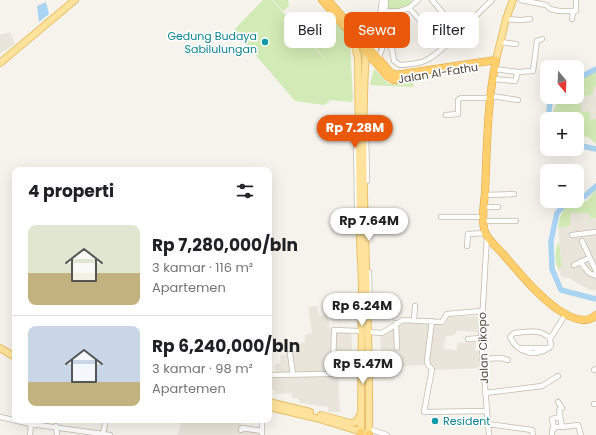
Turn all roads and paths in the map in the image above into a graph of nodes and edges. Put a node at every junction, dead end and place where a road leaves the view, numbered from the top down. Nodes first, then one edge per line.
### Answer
1 (69, 0) edge
2 (75, 0) edge
3 (324, 0) edge
4 (382, 0) edge
5 (386, 0) edge
6 (418, 0) edge
7 (432, 0) edge
8 (492, 0) edge
9 (513, 0) edge
10 (521, 0) edge
11 (576, 0) edge
12 (409, 8) junction
13 (576, 10) junction
14 (383, 12) junction
15 (442, 12) edge
16 (479, 13) edge
17 (418, 18) edge
18 (506, 19) junction
19 (530, 19) dead end
20 (572, 19) dead end
21 (344, 23) edge
22 (344, 24) edge
23 (542, 39) dead end
24 (500, 42) junction
25 (516, 44) dead end
26 (356, 48) edge
27 (365, 48) junction
28 (378, 48) edge
29 (380, 48) edge
30 (391, 48) edge
31 (443, 48) edge
32 (358, 58) junction
33 (0, 59) edge
34 (376, 59) junction
35 (0, 63) edge
36 (495, 64) junction
37 (518, 72) junction
38 (365, 78) junction
39 (493, 79) junction
40 (365, 94) junction
41 (358, 95) junction
42 (491, 97) junction
43 (518, 100) dead end
44 (446, 115) dead end
45 (514, 194) dead end
46 (485, 195) junction
47 (362, 205) junction
48 (484, 207) junction
49 (498, 207) dead end
50 (441, 217) dead end
51 (484, 219) junction
52 (516, 221) dead end
53 (596, 232) edge
54 (487, 235) junction
55 (572, 235) dead end
56 (582, 241) dead end
57 (467, 246) dead end
58 (589, 258) junction
59 (580, 262) junction
60 (574, 265) dead end
61 (596, 271) edge
62 (596, 276) edge
63 (361, 280) junction
64 (369, 297) junction
65 (415, 306) dead end
66 (481, 311) junction
67 (565, 315) junction
68 (596, 315) edge
69 (414, 320) junction
70 (432, 321) junction
71 (396, 323) junction
72 (359, 331) junction
73 (370, 332) junction
74 (481, 338) junction
75 (468, 339) dead end
76 (550, 339) junction
77 (0, 348) edge
78 (397, 348) dead end
79 (0, 353) edge
80 (290, 354) dead end
81 (12, 355) edge
82 (482, 359) junction
83 (12, 360) edge
84 (508, 360) dead end
85 (293, 374) junction
86 (272, 375) edge
87 (558, 376) dead end
88 (485, 393) junction
89 (558, 402) dead end
90 (272, 403) edge
91 (272, 408) edge
92 (362, 410) junction
93 (487, 411) junction
94 (0, 417) edge
95 (369, 417) junction
96 (560, 417) junction
97 (12, 420) edge
98 (27, 423) edge
99 (34, 423) edge
100 (42, 423) edge
101 (105, 423) edge
102 (31, 424) junction
103 (488, 424) junction
104 (56, 426) junction
105 (554, 427) junction
106 (562, 427) junction
107 (241, 430) dead end
108 (366, 432) edge
109 (103, 433) junction
110 (262, 433) edge
111 (30, 435) edge
112 (57, 435) edge
113 (110, 435) edge
114 (387, 435) edge
115 (490, 435) edge
116 (533, 435) edge
117 (552, 435) edge
118 (581, 435) edge

1 - 33 main road
2 - 35 main road
3 - 21 highway, Jalan Al-Fathu
3 - 22 highway, Jalan Al-Fathu
4 - 14 street
5 - 14 street
6 - 12 street
7 - 15 street
8 - 16 street
9 - 18 main road
10 - 13 street
11 - 13 street
12 - 14 street
12 - 17 street
13 - 20 street
18 - 19 street
18 - 24 main road
23 - 37 street
24 - 25 street
24 - 36 main road
26 - 32 main road
27 - 32 main road
27 - 34 highway, Jalan Al-Fathu
27 - 38 main road
28 - 34 street
29 - 34 street
30 - 31 street
32 - 41 main road
34 - 36 highway, Jalan Al-Fathu
34 - 38 main road
36 - 37 street
36 - 39 highway
37 - 39 street
38 - 40 main road
39 - 42 highway
40 - 47 main road
40 - 64 street
41 - 47 main road
41 - 63 street
42 - 43 street
42 - 44 street
42 - 46 highway
45 - 46 street
46 - 48 highway
47 - 63 main road
47 - 64 main road
48 - 49 street
48 - 51 highway
50 - 51 street
51 - 52 street
51 - 54 highway
53 - 55 street
54 - 57 street
54 - 66 street, Jalan Cikopo
54 - 67 highway
56 - 58 street
58 - 59 street
58 - 61 street
59 - 60 street
59 - 62 street
63 - 72 street
63 - 92 main road
64 - 73 street
64 - 95 main road
65 - 69 street
66 - 70 street
66 - 74 street, Jalan Cikopo
67 - 68 highway
67 - 76 street
69 - 70 street
69 - 71 street
70 - 93 street
71 - 73 street
71 - 78 street
72 - 85 street
72 - 92 street
73 - 95 street
74 - 75 street
74 - 82 street, Jalan Cikopo
76 - 76 street
77 - 81 main road
79 - 83 main road
80 - 85 street
82 - 84 street
82 - 88 street, Jalan Cikopo
85 - 86 street
87 - 88 street
88 - 93 street, Jalan Cikopo
89 - 96 street
90 - 92 main road
91 - 108 main road
92 - 108 main road
93 - 103 street, Jalan Cikopo
94 - 97 street
95 - 108 main road
96 - 105 street
96 - 106 street
98 - 102 street
99 - 102 street
100 - 104 street
101 - 109 street
102 - 111 street
103 - 115 street, Jalan Cikopo
103 - 116 street
104 - 109 street
104 - 112 street
105 - 106 street
105 - 117 street
106 - 118 street
107 - 110 street
108 - 114 street
109 - 113 street

